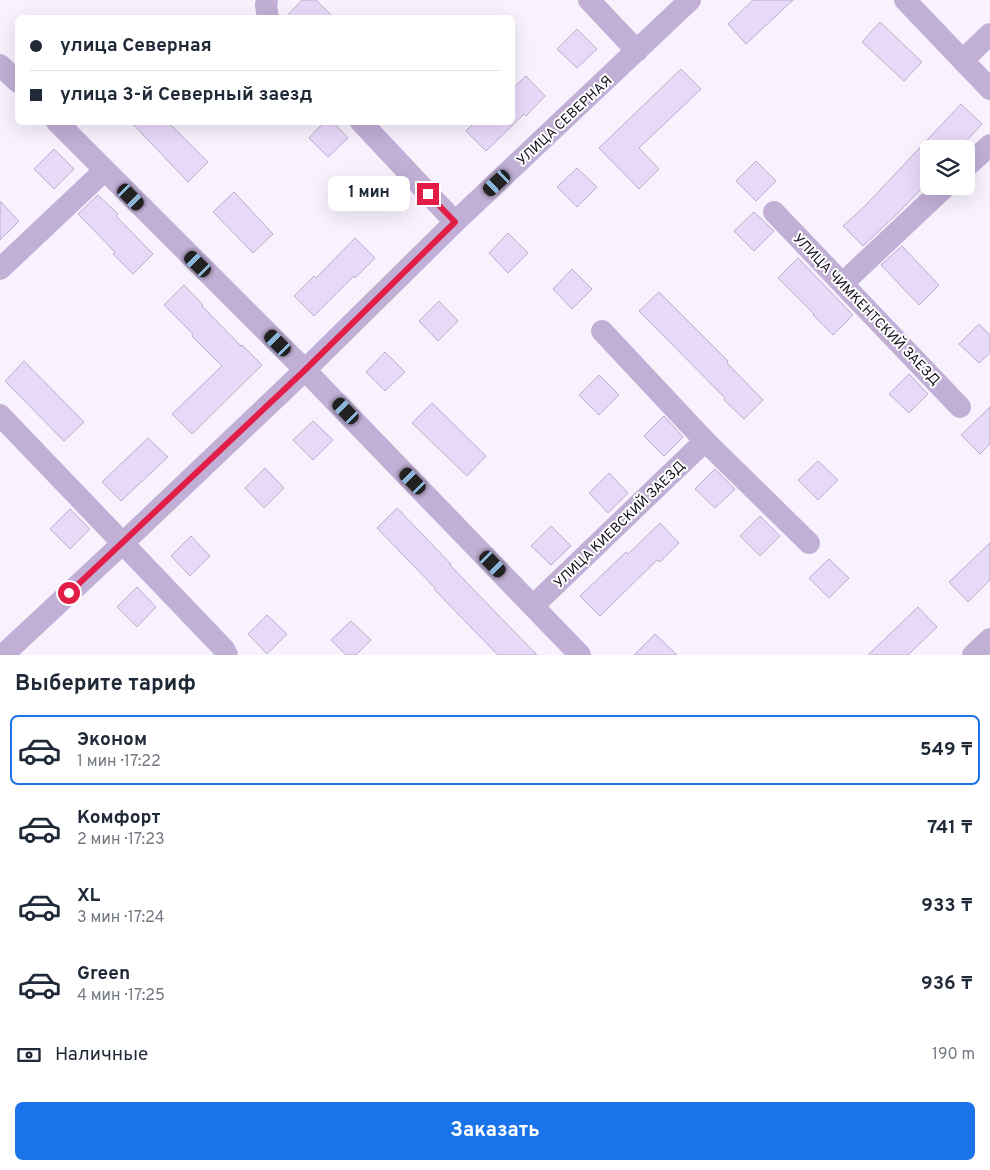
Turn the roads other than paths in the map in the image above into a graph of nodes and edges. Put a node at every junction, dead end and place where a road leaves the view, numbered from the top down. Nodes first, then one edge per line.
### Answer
1 (267, 0) edge
2 (589, 0) edge
3 (690, 0) edge
4 (905, 0) edge
5 (268, 15) edge
6 (990, 34) edge
7 (637, 51) junction
8 (962, 60) junction
9 (0, 65) edge
10 (15, 79) edge
11 (990, 89) edge
12 (60, 125) edge
13 (364, 125) edge
14 (990, 145) edge
15 (975, 159) edge
16 (104, 171) junction
17 (936, 195) edge
18 (774, 212) dead end
19 (455, 222) junction
20 (0, 269) edge
21 (843, 283) junction
22 (602, 331) dead end
23 (305, 370) junction
24 (960, 407) dead end
25 (0, 415) edge
26 (706, 441) junction
27 (809, 543) dead end
28 (122, 544) junction
29 (533, 606) junction
30 (990, 639) edge
31 (3, 655) edge
32 (227, 655) edge
33 (580, 655) edge
34 (974, 655) edge

1 - 5 street
2 - 7 street
3 - 7 street, УЛИЦА СЕВЕРНАЯ
4 - 8 street
6 - 8 street
7 - 19 street, УЛИЦА СЕВЕРНАЯ
8 - 11 street
9 - 10 street
12 - 16 street
13 - 19 street
14 - 15 street
16 - 20 street
16 - 23 street
17 - 21 street
18 - 21 street, УЛИЦА ЧИМКЕНТСКИЙ ЗАЕЗД
19 - 23 street, УЛИЦА СЕВЕРНАЯ
21 - 24 street, УЛИЦА ЧИМКЕНТСКИЙ ЗАЕЗД
22 - 26 street
23 - 28 street, УЛИЦА СЕВЕРНАЯ
23 - 29 street
25 - 28 street
26 - 27 street
26 - 29 street, УЛИЦА КИЕВСКИЙ ЗАЕЗД
28 - 31 street, УЛИЦА СЕВЕРНАЯ
28 - 32 street
29 - 33 street
30 - 34 street

